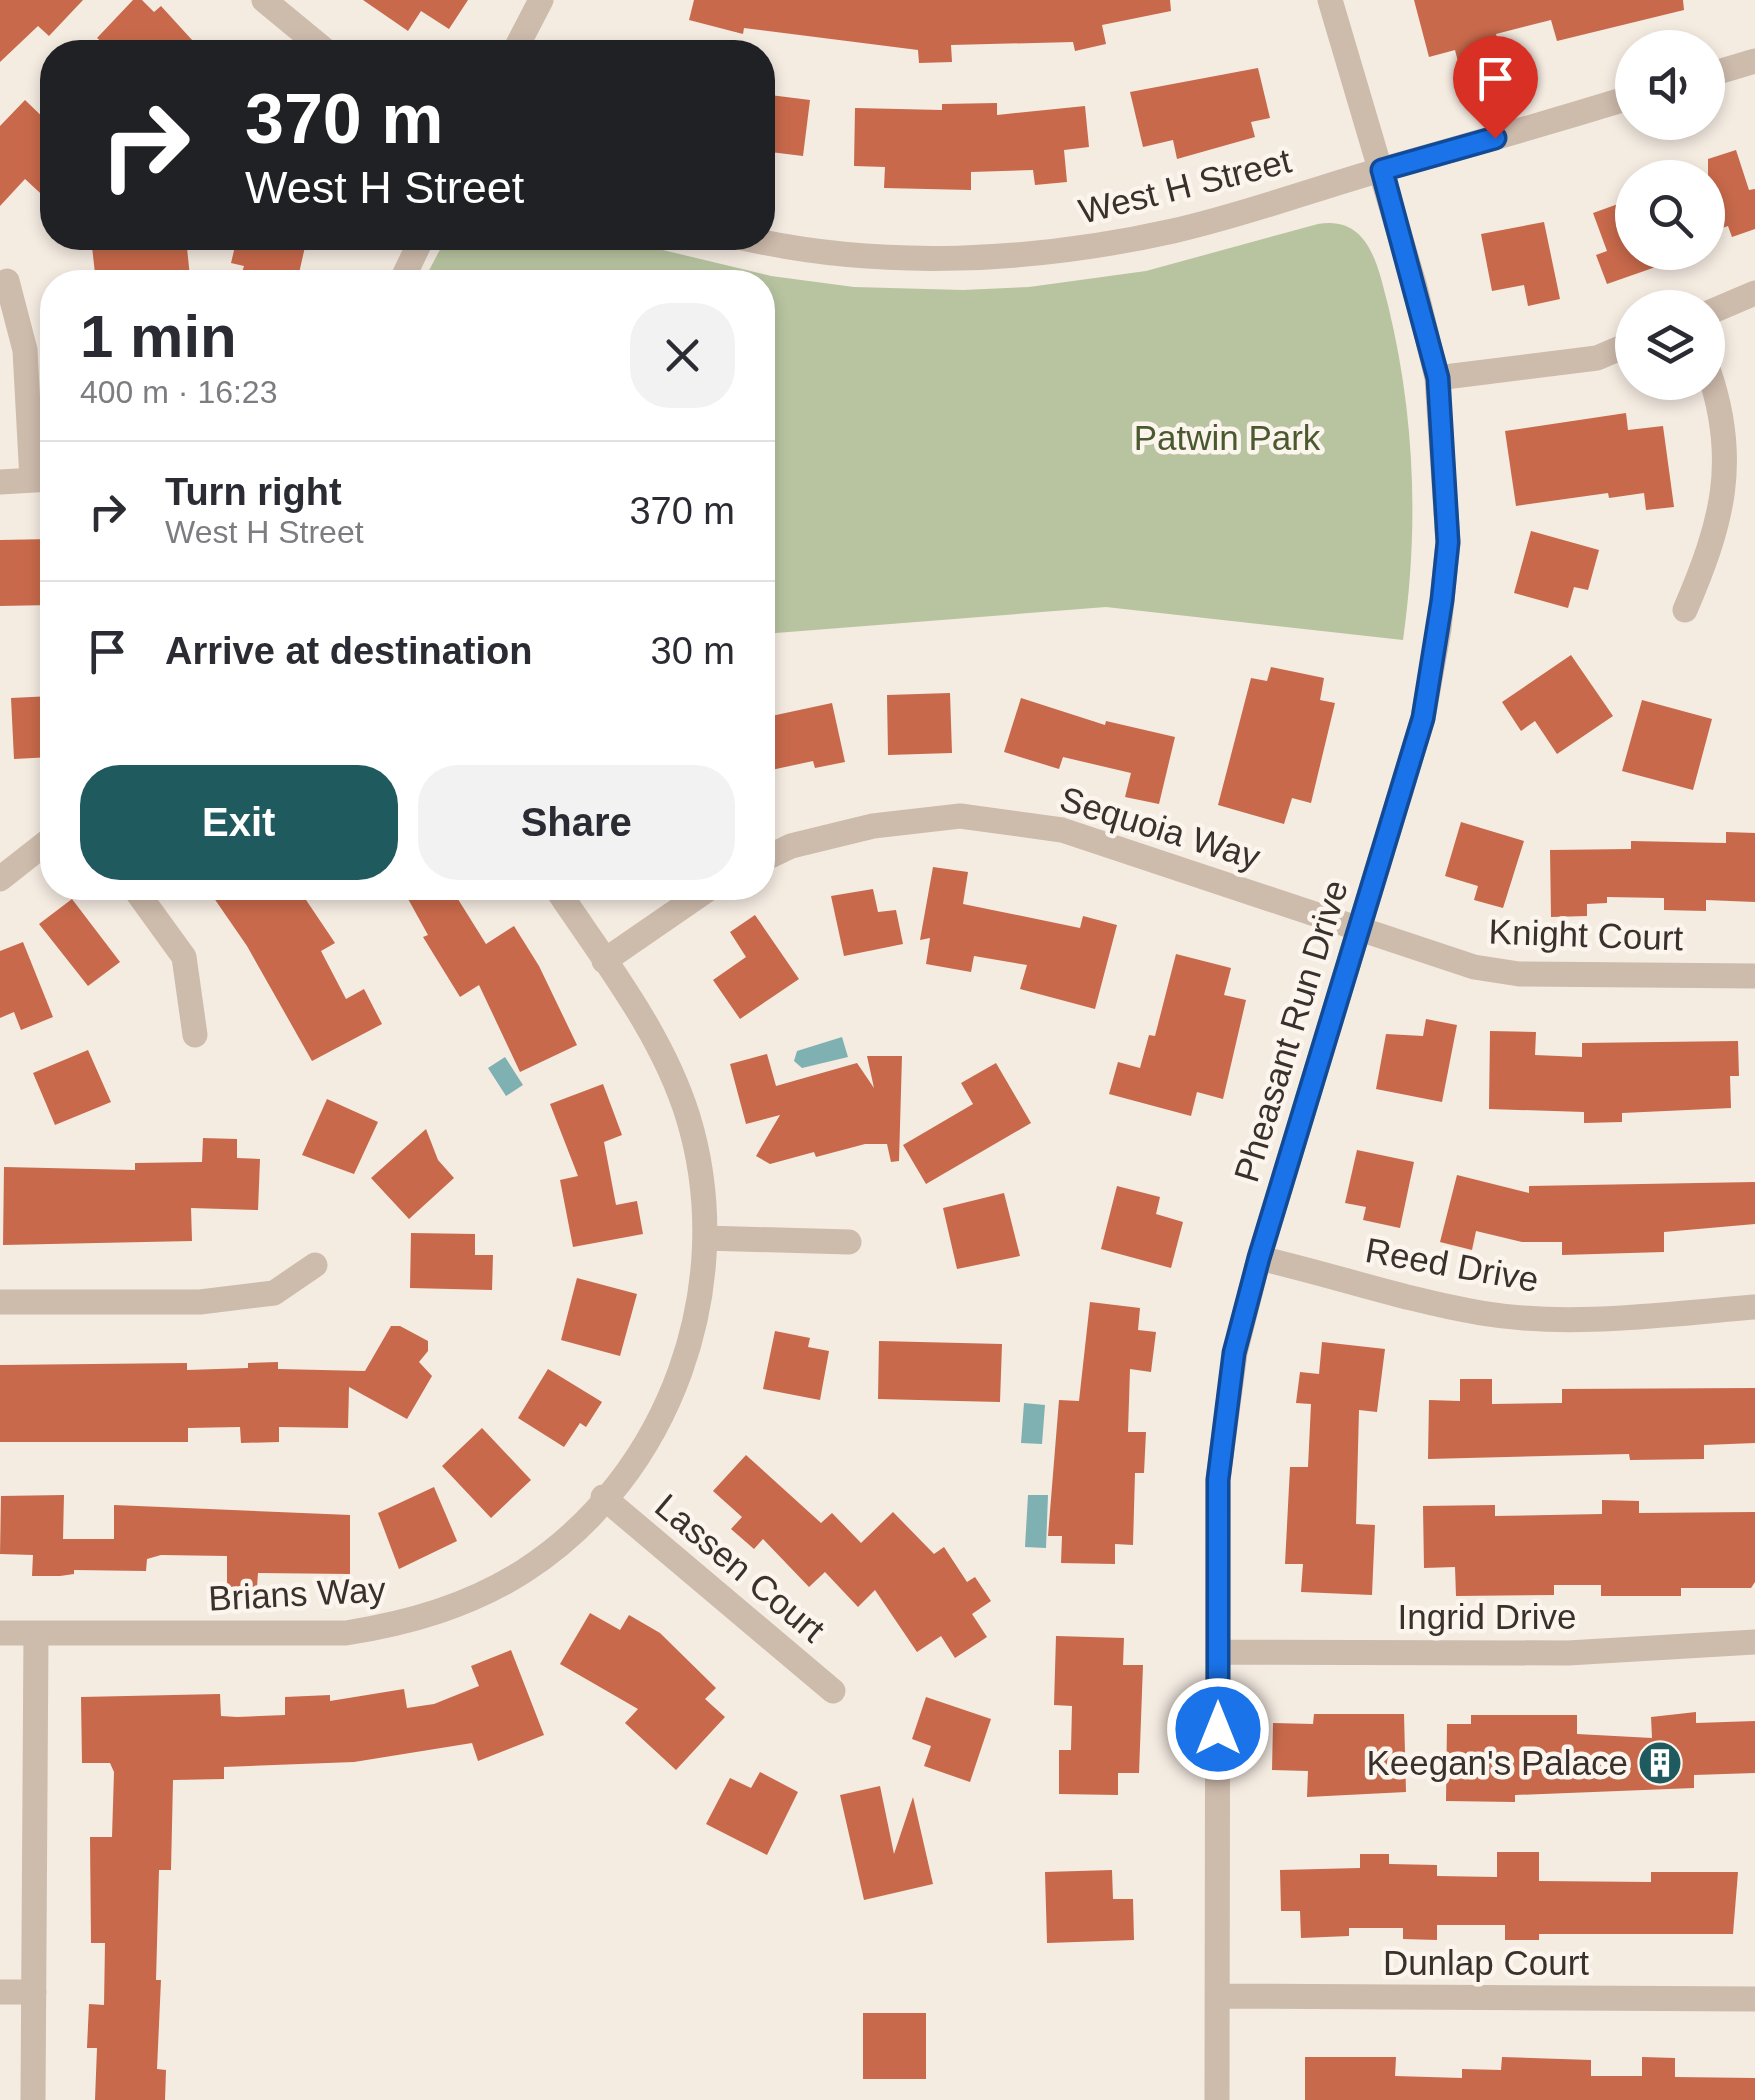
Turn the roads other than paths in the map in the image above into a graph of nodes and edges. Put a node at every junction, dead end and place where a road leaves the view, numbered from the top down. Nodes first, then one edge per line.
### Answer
1 (264, 0) edge
2 (542, 0) edge
3 (1330, 0) edge
4 (312, 40) edge
5 (520, 40) edge
6 (1755, 61) edge
7 (1725, 70) edge
8 (1615, 102) edge
9 (1382, 170) junction
10 (775, 243) edge
11 (7, 281) dead end
12 (1755, 293) edge
13 (1725, 306) edge
14 (1615, 351) edge
15 (1438, 378) junction
16 (1715, 400) edge
17 (40, 464) edge
18 (40, 480) edge
19 (0, 482) edge
20 (1685, 610) dead end
21 (40, 847) edge
22 (775, 854) edge
23 (0, 879) edge
24 (143, 900) edge
25 (564, 900) edge
26 (693, 900) edge
27 (1360, 928) junction
28 (604, 961) junction
29 (1755, 976) edge
30 (195, 1034) dead end
31 (705, 1238) junction
32 (849, 1242) dead end
33 (1259, 1258) junction
34 (314, 1265) dead end
35 (0, 1302) edge
36 (1755, 1308) edge
37 (603, 1498) junction
38 (0, 1633) edge
39 (36, 1634) junction
40 (1755, 1642) edge
41 (1218, 1652) junction
42 (833, 1691) dead end
43 (0, 1992) edge
44 (34, 1992) junction
45 (1218, 1996) junction
46 (1755, 2000) edge
47 (33, 2100) edge
48 (1217, 2100) edge

1 - 4 street
2 - 5 street
3 - 9 street, Pheasant Run Drive
6 - 7 street
8 - 9 street, West H Street
9 - 10 street, West H Street
9 - 15 street, Pheasant Run Drive
11 - 17 street
12 - 13 street
14 - 15 street
15 - 27 street, Pheasant Run Drive
16 - 20 street
18 - 19 street
21 - 23 street
22 - 27 street, Sequoia Way
24 - 30 street
25 - 28 street, Brians Way
26 - 28 street
27 - 29 street, Knight Court
27 - 33 street, Pheasant Run Drive
28 - 31 street, Brians Way
31 - 32 street
31 - 37 street, Brians Way
33 - 36 street, Reed Drive
33 - 41 street, Pheasant Run Drive
34 - 35 street
37 - 39 street, Brians Way
37 - 42 street, Lassen Court
38 - 39 street, Brians Way
39 - 44 street
40 - 41 street, Ingrid Drive
41 - 45 street, Pheasant Run Drive
43 - 44 street
44 - 47 street
45 - 46 street, Dunlap Court
45 - 48 street, Pheasant Run Drive

